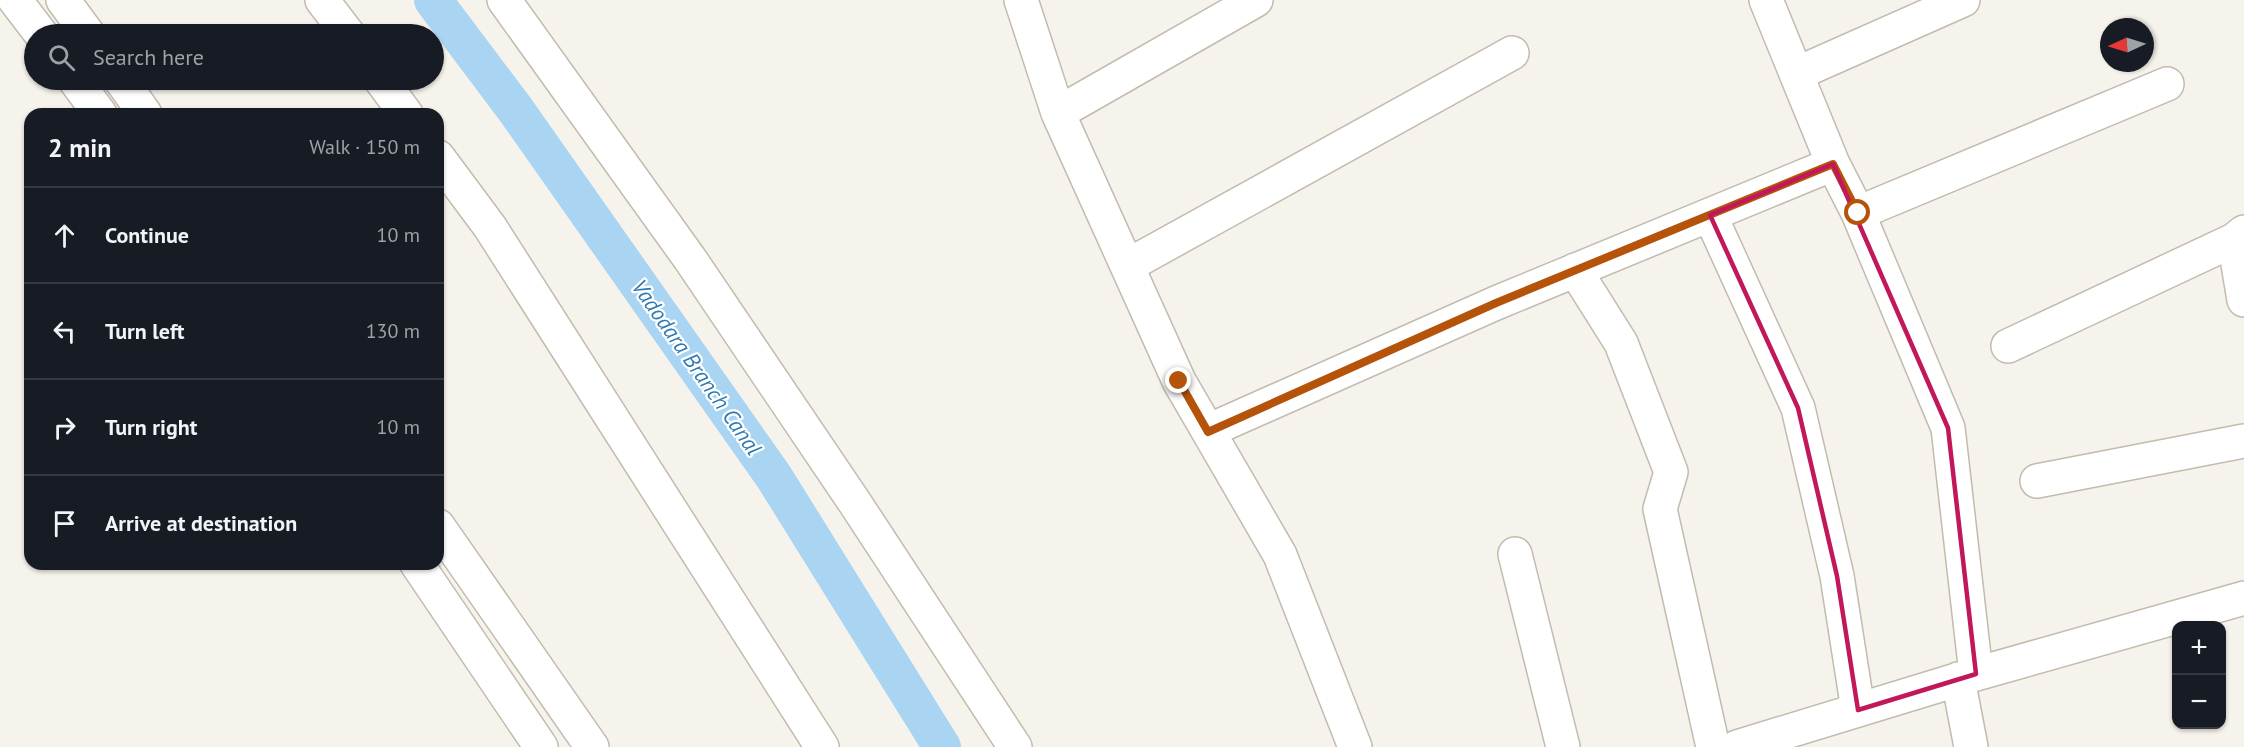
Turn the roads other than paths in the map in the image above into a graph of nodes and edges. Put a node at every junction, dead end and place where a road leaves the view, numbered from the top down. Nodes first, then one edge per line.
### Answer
1 (15, 0) edge
2 (63, 0) edge
3 (322, 0) edge
4 (504, 0) edge
5 (1021, 0) edge
6 (1256, 0) edge
7 (1766, 0) edge
8 (1964, 0) edge
9 (33, 24) edge
10 (81, 24) edge
11 (340, 24) edge
12 (1512, 53) dead end
13 (1796, 74) junction
14 (2167, 84) dead end
15 (82, 90) edge
16 (128, 90) edge
17 (388, 90) edge
18 (96, 108) edge
19 (141, 108) edge
20 (402, 108) edge
21 (1058, 113) junction
22 (1833, 164) junction
23 (444, 165) edge
24 (1858, 213) junction
25 (1710, 215) junction
26 (2239, 236) edge
27 (1127, 266) junction
28 (1575, 270) junction
29 (2244, 300) edge
30 (2008, 346) dead end
31 (1208, 432) junction
32 (2244, 441) edge
33 (2037, 482) dead end
34 (444, 535) edge
35 (1515, 554) dead end
36 (421, 570) edge
37 (2244, 598) edge
38 (1967, 676) junction
39 (1858, 710) junction
40 (1792, 739) edge
41 (541, 747) edge
42 (592, 747) edge
43 (822, 747) edge
44 (1015, 747) edge
45 (1355, 747) edge
46 (1563, 747) edge
47 (1713, 747) edge
48 (1737, 747) edge
49 (1971, 747) edge

1 - 9 street
2 - 10 street
3 - 11 street
4 - 44 street
5 - 21 street
6 - 21 street
7 - 13 street
8 - 13 street
12 - 27 street
13 - 22 street
14 - 24 street
15 - 18 street
16 - 19 street
17 - 20 street
21 - 27 street
22 - 24 street
22 - 25 street
23 - 43 street
24 - 38 street
25 - 28 street
25 - 39 street
26 - 29 street
26 - 30 street
27 - 31 street
28 - 31 street
28 - 47 street
31 - 45 street
32 - 33 street
34 - 42 street
35 - 46 street
36 - 41 street
37 - 38 street
38 - 39 street
38 - 49 street
39 - 40 street
40 - 48 street

